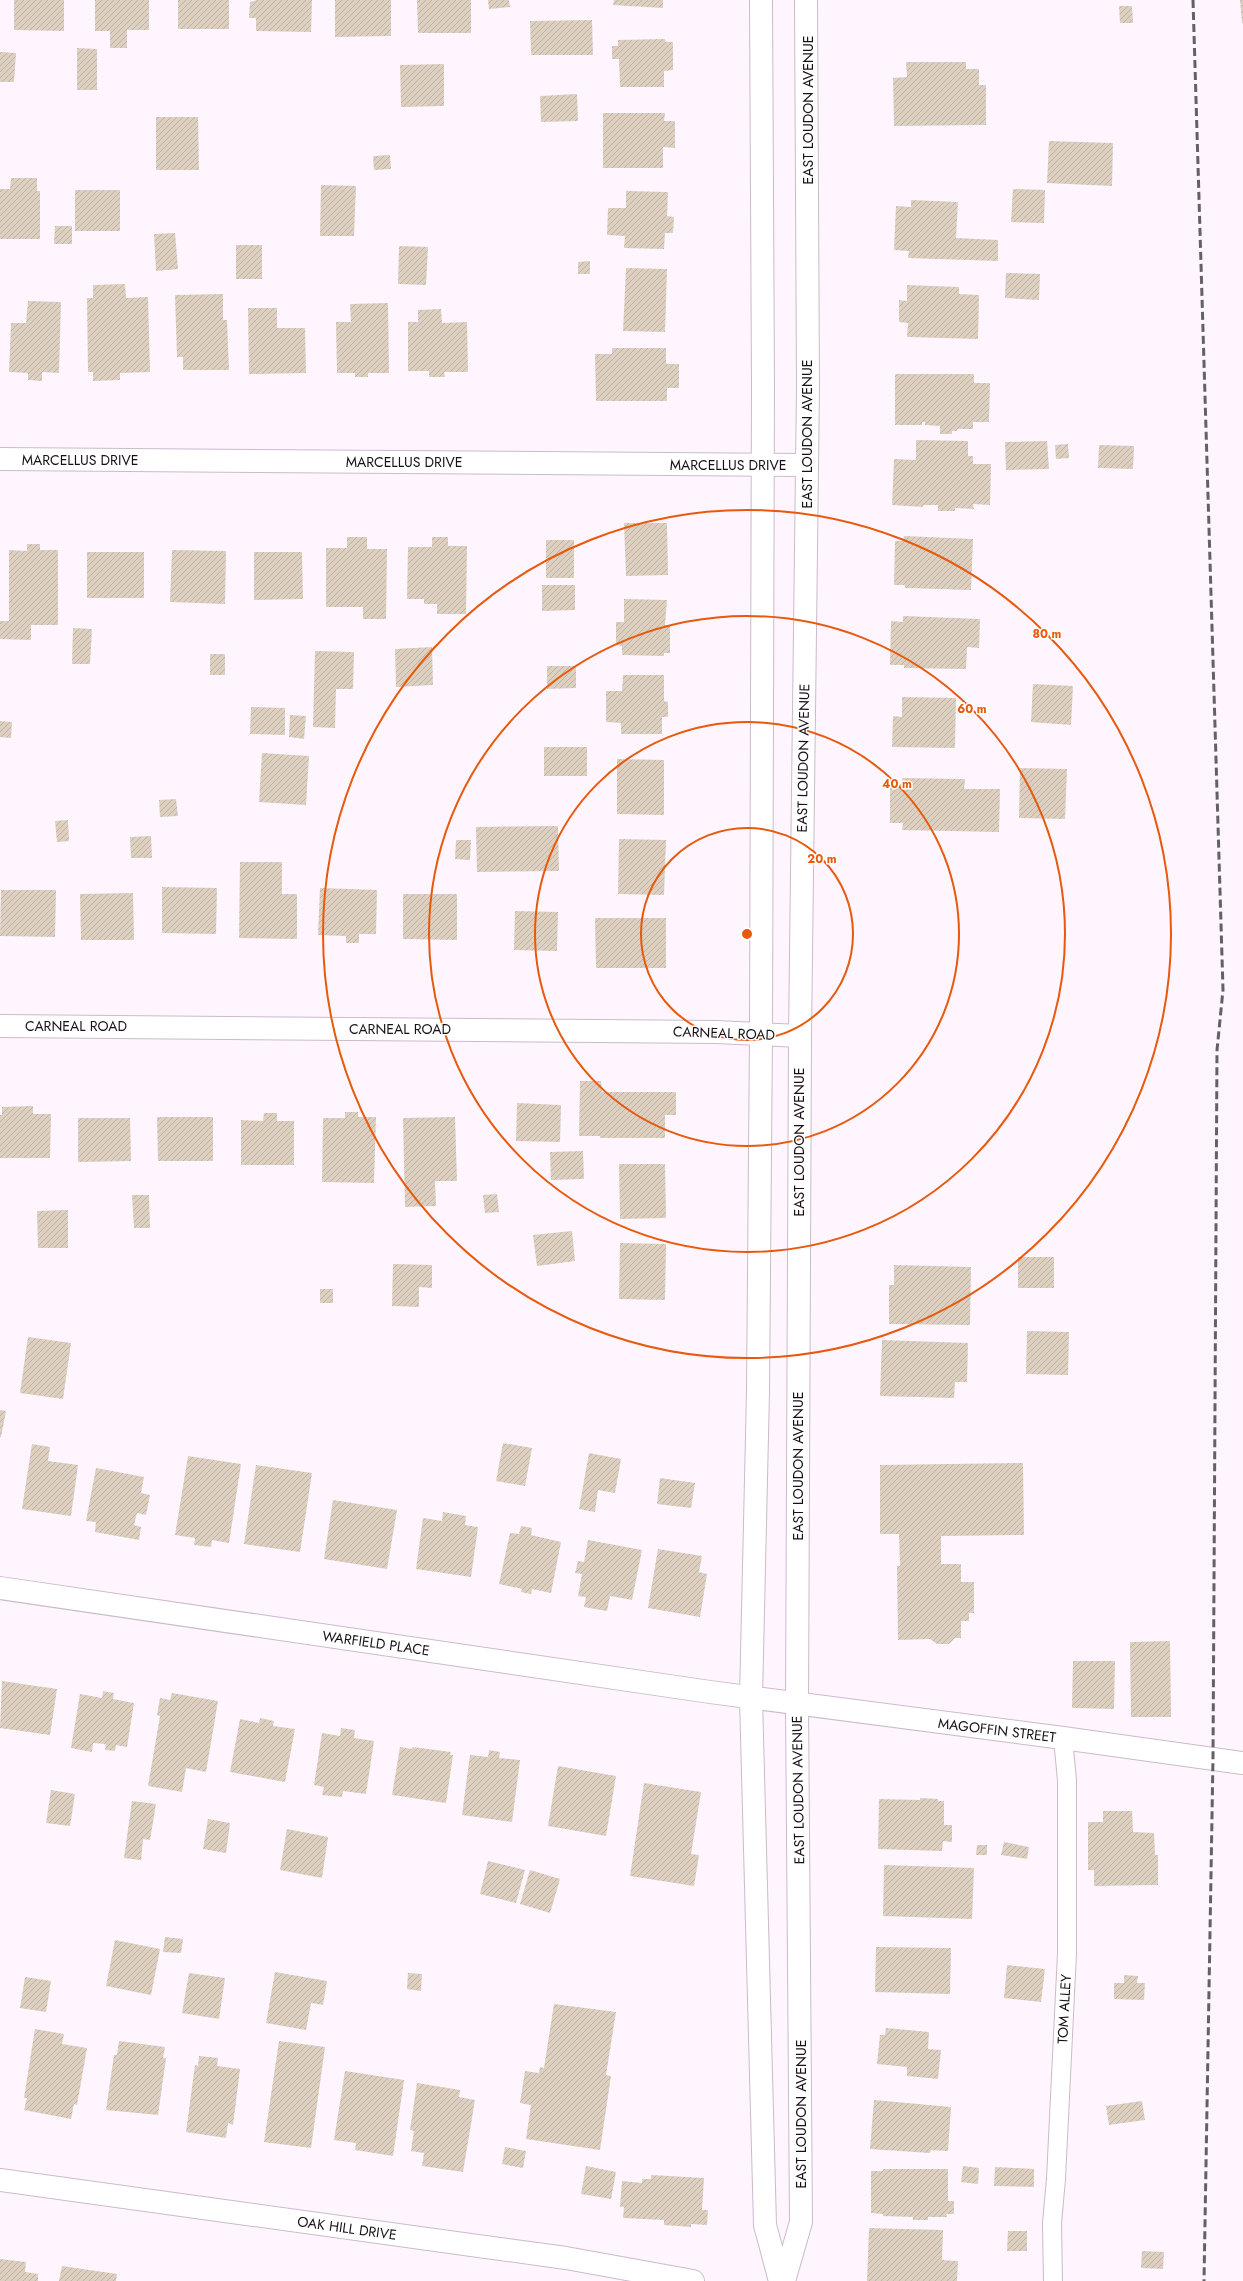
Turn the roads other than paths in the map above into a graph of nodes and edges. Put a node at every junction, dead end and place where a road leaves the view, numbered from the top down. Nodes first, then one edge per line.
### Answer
1 (761, 0) edge
2 (806, 0) edge
3 (0, 459) edge
4 (762, 465) junction
5 (807, 465) junction
6 (0, 1026) edge
7 (761, 1034) junction
8 (800, 1036) junction
9 (0, 1588) edge
10 (751, 1698) junction
11 (797, 1704) junction
12 (1063, 1738) junction
13 (1243, 1763) edge
14 (0, 2180) edge
15 (693, 2281) edge
16 (780, 2281) edge
17 (784, 2281) edge
18 (1053, 2281) edge

1 - 4 main road
2 - 5 main road, EAST LOUDON AVENUE
3 - 4 main road, MARCELLUS DRIVE
4 - 5 main road, MARCELLUS DRIVE
4 - 7 main road
5 - 8 main road, EAST LOUDON AVENUE
6 - 7 main road, CARNEAL ROAD
7 - 8 main road, CARNEAL ROAD
7 - 10 main road
8 - 11 main road, EAST LOUDON AVENUE
9 - 10 main road, WARFIELD PLACE
10 - 11 main road, MAGOFFIN STREET
10 - 16 main road
11 - 12 main road, MAGOFFIN STREET
11 - 17 main road, EAST LOUDON AVENUE
12 - 13 main road, MAGOFFIN STREET
12 - 18 lane, TOM ALLEY
14 - 15 main road, OAK HILL DRIVE

